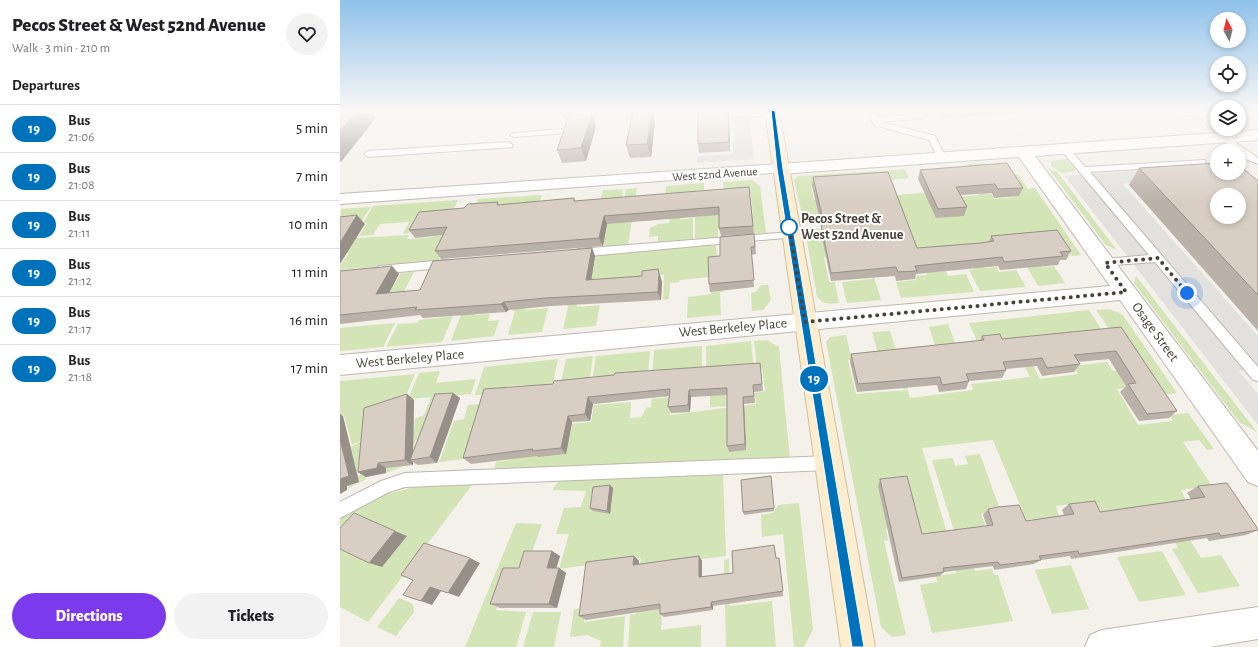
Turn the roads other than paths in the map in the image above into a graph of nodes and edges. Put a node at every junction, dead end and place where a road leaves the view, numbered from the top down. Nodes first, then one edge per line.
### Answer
1 (777, 141) edge
2 (934, 141) edge
3 (1142, 141) edge
4 (1231, 141) edge
5 (509, 146) dead end
6 (1065, 149) junction
7 (1024, 152) junction
8 (368, 154) dead end
9 (942, 158) junction
10 (1258, 161) edge
11 (1202, 162) edge
12 (780, 169) junction
13 (1084, 170) junction
14 (340, 199) edge
15 (791, 235) junction
16 (570, 254) edge
17 (1158, 258) junction
18 (459, 263) edge
19 (1105, 263) junction
20 (372, 271) edge
21 (1126, 292) junction
22 (805, 322) junction
23 (340, 365) edge
24 (1258, 376) edge
25 (1251, 453) edge
26 (828, 463) junction
27 (1258, 473) edge
28 (340, 510) edge
29 (1258, 623) edge
30 (858, 647) edge
31 (1102, 647) edge

1 - 12 main road
2 - 9 lane
3 - 6 street, West 52nd Avenue
4 - 10 lane
5 - 8 lane
6 - 7 street, West 52nd Avenue
6 - 13 lane
7 - 9 street, West 52nd Avenue
7 - 19 street, Osage Street
9 - 12 street, West 52nd Avenue
11 - 13 lane
12 - 14 street, West 52nd Avenue
12 - 15 main road
13 - 17 lane
15 - 16 lane
15 - 22 main road
17 - 19 lane
17 - 24 lane
18 - 20 lane
19 - 21 street, Osage Street
21 - 22 street, West Berkeley Place
21 - 25 street, Osage Street
22 - 23 street, West Berkeley Place
22 - 26 main road
25 - 27 street, Osage Street
26 - 28 lane
26 - 30 main road
29 - 31 street

